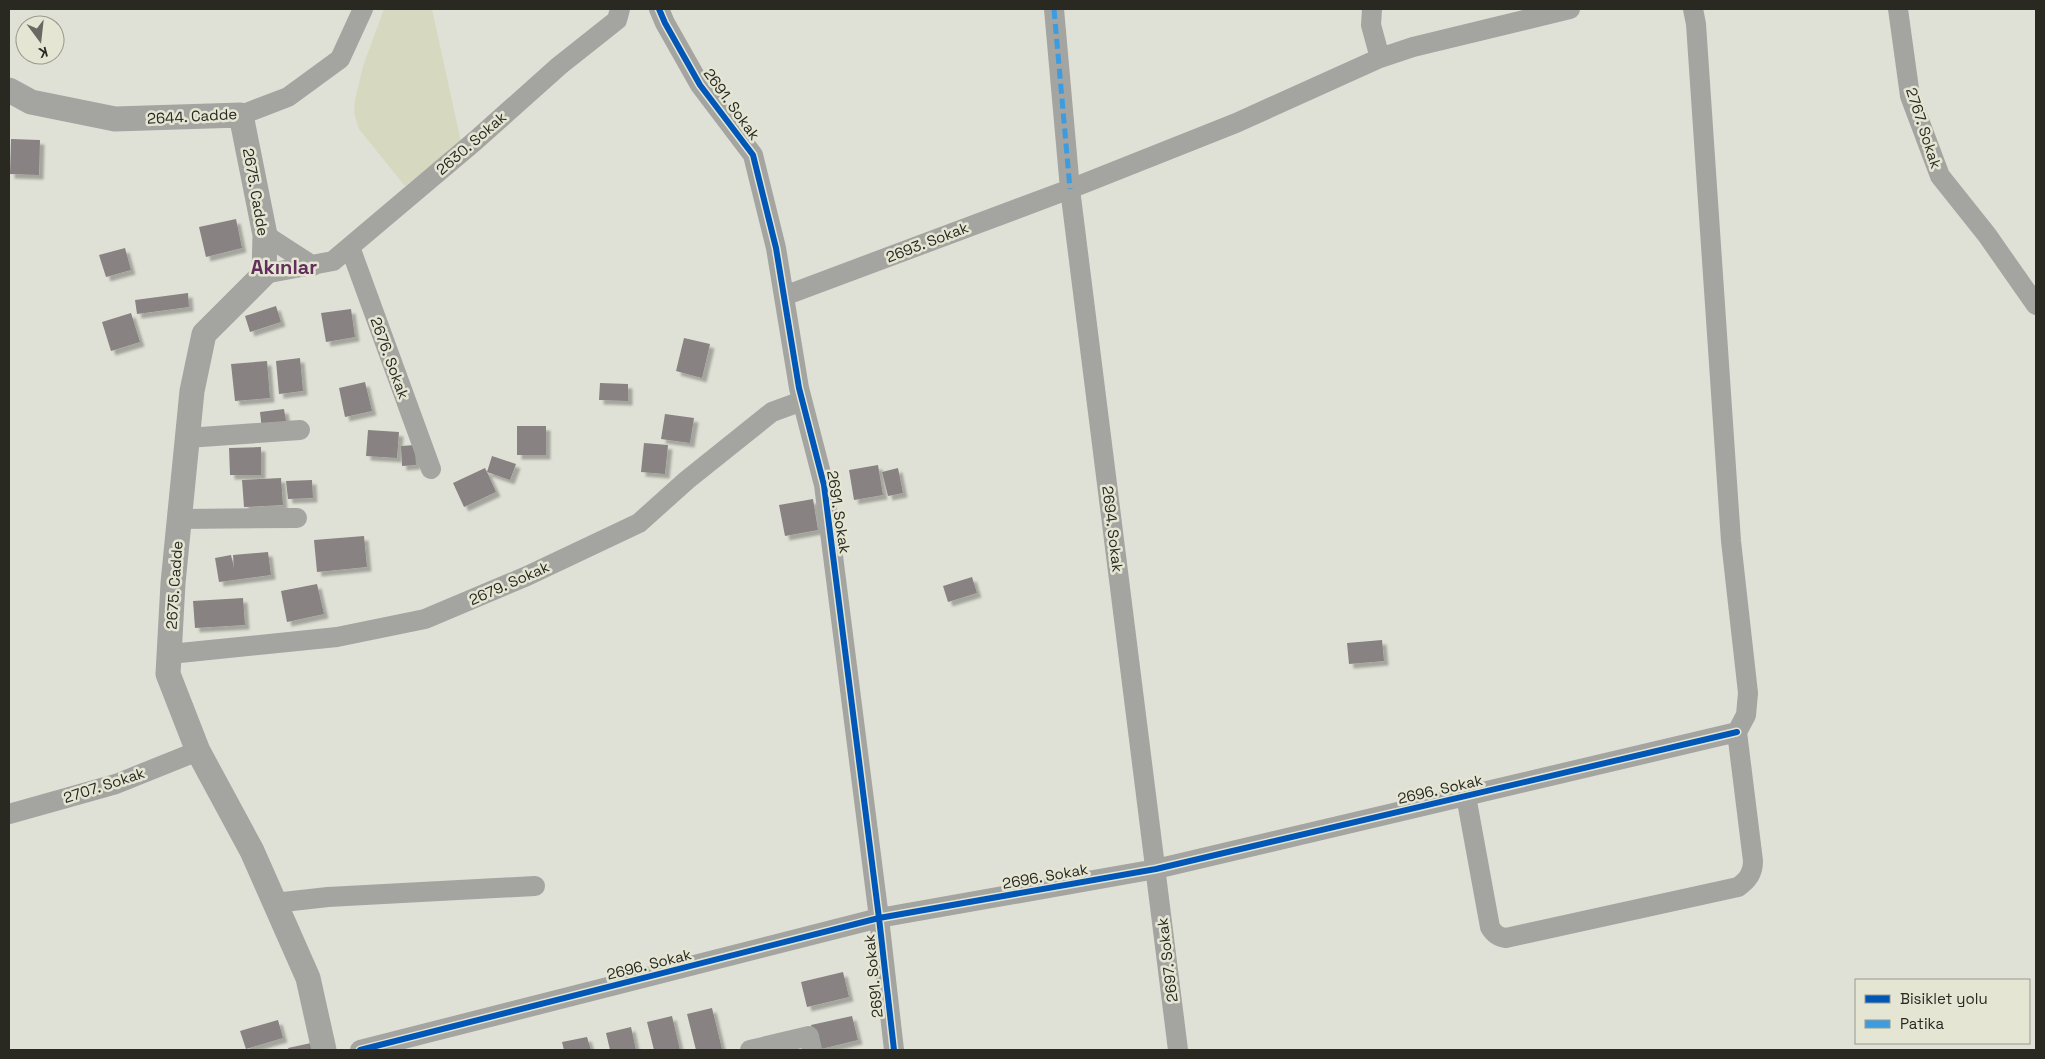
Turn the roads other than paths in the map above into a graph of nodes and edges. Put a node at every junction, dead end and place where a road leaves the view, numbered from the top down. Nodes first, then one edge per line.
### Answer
1 (363, 9) edge
2 (620, 9) edge
3 (659, 9) edge
4 (1054, 9) edge
5 (1372, 9) edge
6 (1570, 9) edge
7 (1693, 9) edge
8 (1898, 9) edge
9 (1380, 58) junction
10 (9, 90) edge
11 (241, 115) junction
12 (1070, 189) junction
13 (265, 235) junction
14 (350, 247) junction
15 (313, 266) junction
16 (264, 274) junction
17 (784, 296) junction
18 (2036, 305) edge
19 (802, 401) junction
20 (300, 430) dead end
21 (188, 438) junction
22 (431, 469) dead end
23 (297, 518) dead end
24 (180, 519) junction
25 (170, 654) junction
26 (1737, 732) junction
27 (198, 751) junction
28 (1466, 796) junction
29 (9, 814) edge
30 (1156, 869) junction
31 (535, 886) dead end
32 (274, 903) junction
33 (879, 918) junction
34 (324, 1050) edge
35 (360, 1050) edge
36 (750, 1050) edge
37 (812, 1050) edge
38 (894, 1050) edge
39 (1178, 1050) edge

1 - 11 street, 2644. Cadde
2 - 14 street, 2630. Sokak
3 - 17 street, 2691. Sokak
4 - 12 street, 2694. Sokak
5 - 9 street
6 - 9 street, 2693. Sokak
7 - 26 street
8 - 18 street, 2767. Sokak
9 - 12 street, 2693. Sokak
10 - 11 street, 2644. Cadde
11 - 13 street, 2675. Cadde
12 - 17 street, 2693. Sokak
12 - 30 street, 2694. Sokak
13 - 15 street
13 - 16 street, 2675. Cadde
14 - 15 street, 2630. Sokak
14 - 22 street, 2676. Sokak
15 - 16 street, 2630. Sokak
16 - 21 street, 2675. Cadde
17 - 19 street, 2691. Sokak
19 - 25 street, 2679. Sokak
19 - 33 street, 2691. Sokak
20 - 21 street
21 - 24 street, 2675. Cadde
23 - 24 street
24 - 25 street, 2675. Cadde
25 - 27 street, 2675. Cadde
26 - 28 street, 2696. Sokak
26 - 28 street
27 - 29 street, 2707. Sokak
27 - 32 street, 2675. Cadde
28 - 30 street, 2696. Sokak
30 - 33 street, 2696. Sokak
30 - 39 street, 2697. Sokak
31 - 32 street
32 - 34 street, 2675. Cadde
33 - 35 street, 2696. Sokak
33 - 38 street, 2691. Sokak
36 - 37 street

